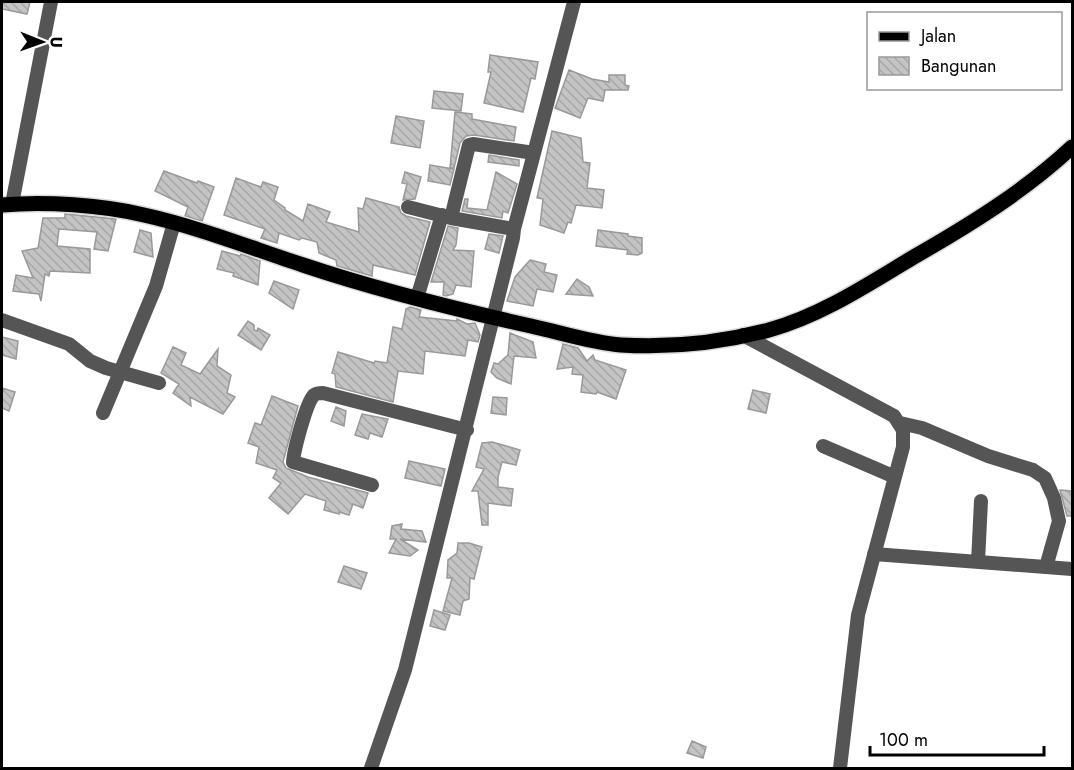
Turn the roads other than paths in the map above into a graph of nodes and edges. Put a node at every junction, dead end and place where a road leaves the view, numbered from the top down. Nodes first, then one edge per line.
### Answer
1 (51, 2) edge
2 (574, 2) edge
3 (1072, 147) edge
4 (534, 153) junction
5 (7, 205) edge
6 (408, 207) dead end
7 (446, 216) junction
8 (174, 223) junction
9 (514, 229) junction
10 (417, 298) junction
11 (495, 318) junction
12 (2, 320) edge
13 (743, 335) junction
14 (120, 372) junction
15 (159, 383) dead end
16 (103, 413) dead end
17 (900, 423) junction
18 (467, 430) junction
19 (823, 446) dead end
20 (894, 477) junction
21 (372, 485) dead end
22 (981, 501) dead end
23 (874, 554) junction
24 (978, 561) junction
25 (1046, 567) junction
26 (1072, 569) edge
27 (371, 768) edge
28 (840, 768) edge

1 - 5 street
2 - 4 street
3 - 13 main road
4 - 7 street
4 - 9 street
5 - 8 main road
6 - 7 street
7 - 9 street
7 - 10 street
8 - 10 main road
8 - 14 street
9 - 11 street
10 - 11 main road
11 - 13 main road
11 - 18 street
12 - 14 street
13 - 17 street
14 - 15 street
14 - 16 street
17 - 20 street
17 - 25 street
18 - 21 street
18 - 27 street
19 - 20 street
20 - 23 street
22 - 24 street
23 - 24 street
23 - 28 street
24 - 25 street
25 - 26 street

